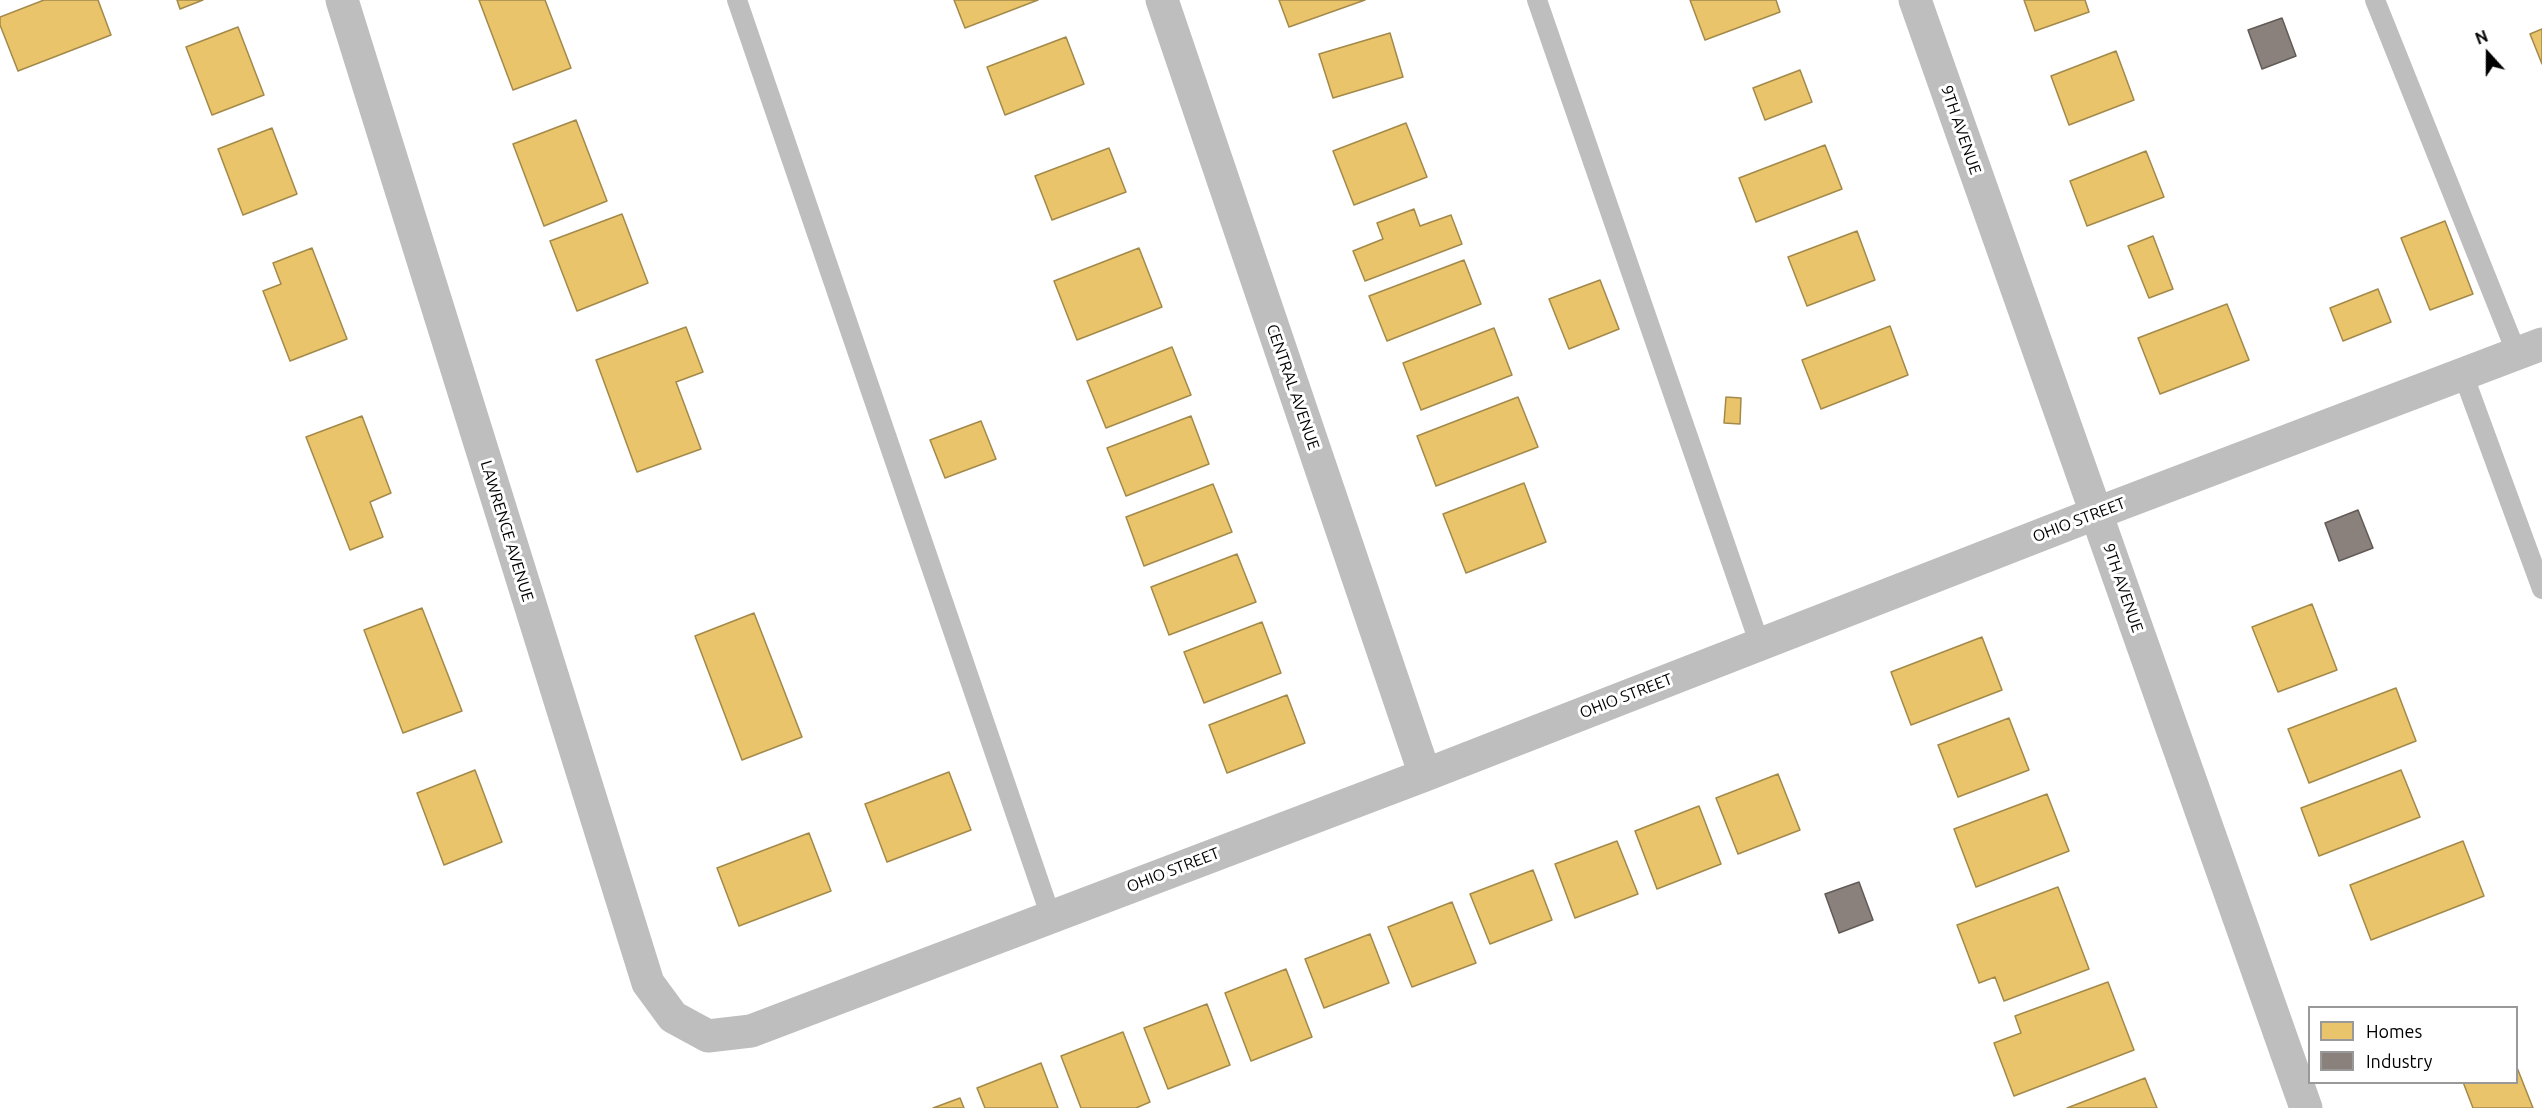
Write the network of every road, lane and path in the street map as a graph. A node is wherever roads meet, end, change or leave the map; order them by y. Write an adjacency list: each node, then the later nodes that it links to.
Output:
1 (342, 0): 14 (street, LAWRENCE AVENUE)
2 (737, 0): 13 (lane)
3 (1162, 0): 12 (street, CENTRAL AVENUE)
4 (1538, 0): 11 (lane)
5 (1915, 0): 9 (street, 9TH AVENUE)
6 (2375, 0): 7 (lane)
7 (2529, 349): 8 (street, OHIO STREET)
8 (2463, 374): 9 (street, OHIO STREET); 10 (lane)
9 (2097, 513): 11 (street, OHIO STREET); 15 (street, 9TH AVENUE)
10 (2542, 589)
11 (1760, 645): 12 (street, OHIO STREET)
12 (1425, 775): 13 (street, OHIO STREET)
13 (1051, 917): 14 (street, OHIO STREET)
14 (708, 1036)
15 (2306, 1108)

